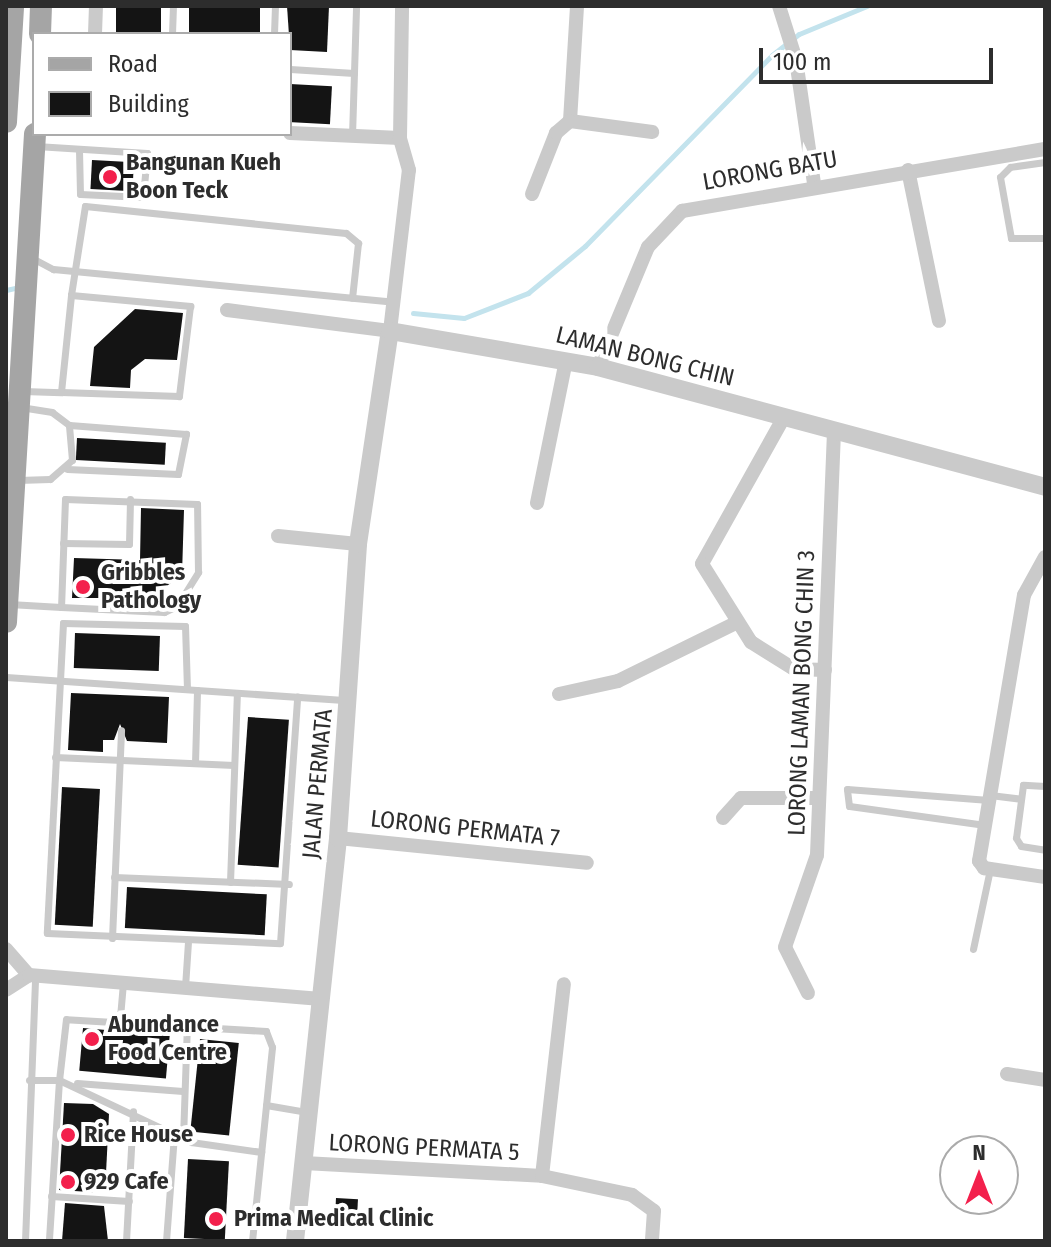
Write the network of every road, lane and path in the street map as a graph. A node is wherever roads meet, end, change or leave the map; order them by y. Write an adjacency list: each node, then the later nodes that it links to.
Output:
1 (13, 6): 17 (main road)
2 (27, 6): 17 (main road)
3 (41, 6): 11 (main road)
4 (96, 6): 12 (street)
5 (173, 6): 13 (lane)
6 (275, 6): 14 (lane)
7 (356, 6): 16 (lane)
8 (402, 6): 23 (street)
9 (577, 6): 18 (street)
10 (779, 6): 29 (street)
11 (40, 32)
12 (95, 32)
13 (172, 32)
14 (274, 32)
15 (292, 69): 16 (lane)
16 (354, 73): 22 (lane)
17 (7, 80): 19 (main road)
18 (570, 121): 20 (street); 30 (street)
19 (6, 122)
20 (652, 132)
21 (292, 133): 22 (street)
22 (352, 137): 23 (street)
23 (400, 138): 36 (street)
24 (34, 140): 26 (lane); 33 (main road)
25 (1045, 149): 28 (street, LORONG BATU)
26 (79, 150): 26 (lane)
27 (1045, 162): 31 (lane)
28 (908, 170): 29 (street, LORONG BATU); 38 (street)
29 (814, 184): 41 (street, LORONG BATU)
30 (532, 194)
31 (1045, 238)
32 (74, 271): 33 (lane); 34 (lane); 35 (lane); 35 (lane)
33 (26, 275): 43 (main road)
34 (71, 295): 42 (lane); 42 (lane)
35 (352, 298): 36 (lane)
36 (393, 302): 39 (street)
37 (227, 310): 39 (street, LAMAN BONG CHIN)
38 (939, 321)
39 (390, 331): 40 (street, LAMAN BONG CHIN); 54 (street, JALAN PERMATA)
40 (566, 360): 41 (street, LAMAN BONG CHIN); 51 (street)
41 (598, 367): 44 (street, LAMAN BONG CHIN)
42 (61, 392): 43 (lane)
43 (19, 399): 45 (lane); 48 (main road)
44 (784, 417): 46 (street, LAMAN BONG CHIN); 61 (street)
45 (69, 425): 47 (lane); 47 (lane)
46 (834, 430): 49 (street, LAMAN BONG CHIN); 63 (street, LORONG LAMAN BONG CHIN 3)
47 (67, 469): 48 (lane)
48 (14, 480): 57 (main road)
49 (1045, 487)
50 (130, 499): 53 (lane); 53 (lane); 58 (lane)
51 (537, 503)
52 (278, 536): 54 (street)
53 (63, 543): 59 (lane)
54 (358, 544): 71 (street, JALAN PERMATA)
55 (1045, 557): 56 (street)
56 (1042, 578): 78 (street)
57 (7, 604): 59 (lane); 60 (main road)
58 (177, 606): 59 (lane); 62 (lane)
59 (61, 607)
60 (6, 622)
61 (734, 624): 63 (street); 69 (street)
62 (182, 625): 65 (lane); 66 (lane)
63 (825, 670): 79 (street, LORONG LAMAN BONG CHIN 3)
64 (6, 677): 65 (lane)
65 (59, 681): 66 (lane); 73 (lane)
66 (187, 689): 67 (lane)
67 (197, 690): 68 (lane); 75 (lane)
68 (237, 693): 70 (lane); 76 (lane)
69 (559, 694)
70 (297, 697): 71 (lane); 90 (lane)
71 (349, 700): 83 (street, JALAN PERMATA)
72 (121, 730): 74 (lane)
73 (55, 757): 74 (lane); 91 (lane)
74 (120, 760): 75 (lane); 87 (lane)
75 (195, 763): 76 (lane)
76 (234, 765): 89 (lane)
77 (1045, 786): 80 (lane)
78 (990, 797): 80 (lane); 82 (street); 82 (lane)
79 (819, 798): 81 (street); 100 (street, LORONG LAMAN BONG CHIN 3)
80 (1021, 799): 84 (lane)
81 (723, 818)
82 (985, 825): 86 (street)
83 (338, 838): 85 (street, LORONG PERMATA 7); 101 (street, JALAN PERMATA)
84 (1045, 850)
85 (587, 863)
86 (984, 865): 88 (street); 94 (lane)
87 (114, 877): 89 (lane); 91 (lane)
88 (1045, 877)
89 (230, 882): 90 (lane)
90 (289, 884): 92 (lane)
91 (112, 938): 92 (lane)
92 (188, 942): 98 (lane)
93 (6, 949): 95 (street)
94 (973, 949)
95 (32, 976): 96 (street); 99 (street); 105 (lane)
96 (123, 983): 98 (street); 102 (lane)
97 (564, 984): 117 (street, LORONG PERMATA 5)
98 (185, 988): 101 (street)
99 (6, 990)
100 (808, 993)
101 (321, 999): 112 (street, JALAN PERMATA)
102 (120, 1017): 103 (lane); 106 (lane)
103 (187, 1022): 109 (lane); 110 (lane)
104 (1007, 1074): 107 (street)
105 (29, 1080): 106 (lane); 120 (lane)
106 (59, 1080): 108 (lane); 118 (lane)
107 (1045, 1080)
108 (71, 1082): 109 (lane); 111 (lane)
109 (183, 1091): 114 (lane)
110 (266, 1105): 112 (lane); 115 (lane)
111 (133, 1111): 113 (lane); 119 (lane)
112 (310, 1112): 116 (street, JALAN PERMATA)
113 (174, 1134): 114 (lane); 123 (lane)
114 (183, 1138): 115 (lane)
115 (261, 1152): 124 (lane)
116 (304, 1163): 117 (street, LORONG PERMATA 5); 125 (street, JALAN PERMATA)
117 (542, 1176): 126 (street, LORONG PERMATA 5)
118 (51, 1196): 119 (lane); 121 (lane)
119 (129, 1201): 122 (lane)
120 (25, 1241)
121 (49, 1241)
122 (126, 1241)
123 (166, 1241)
124 (252, 1241)
125 (295, 1241)
126 (652, 1241)

